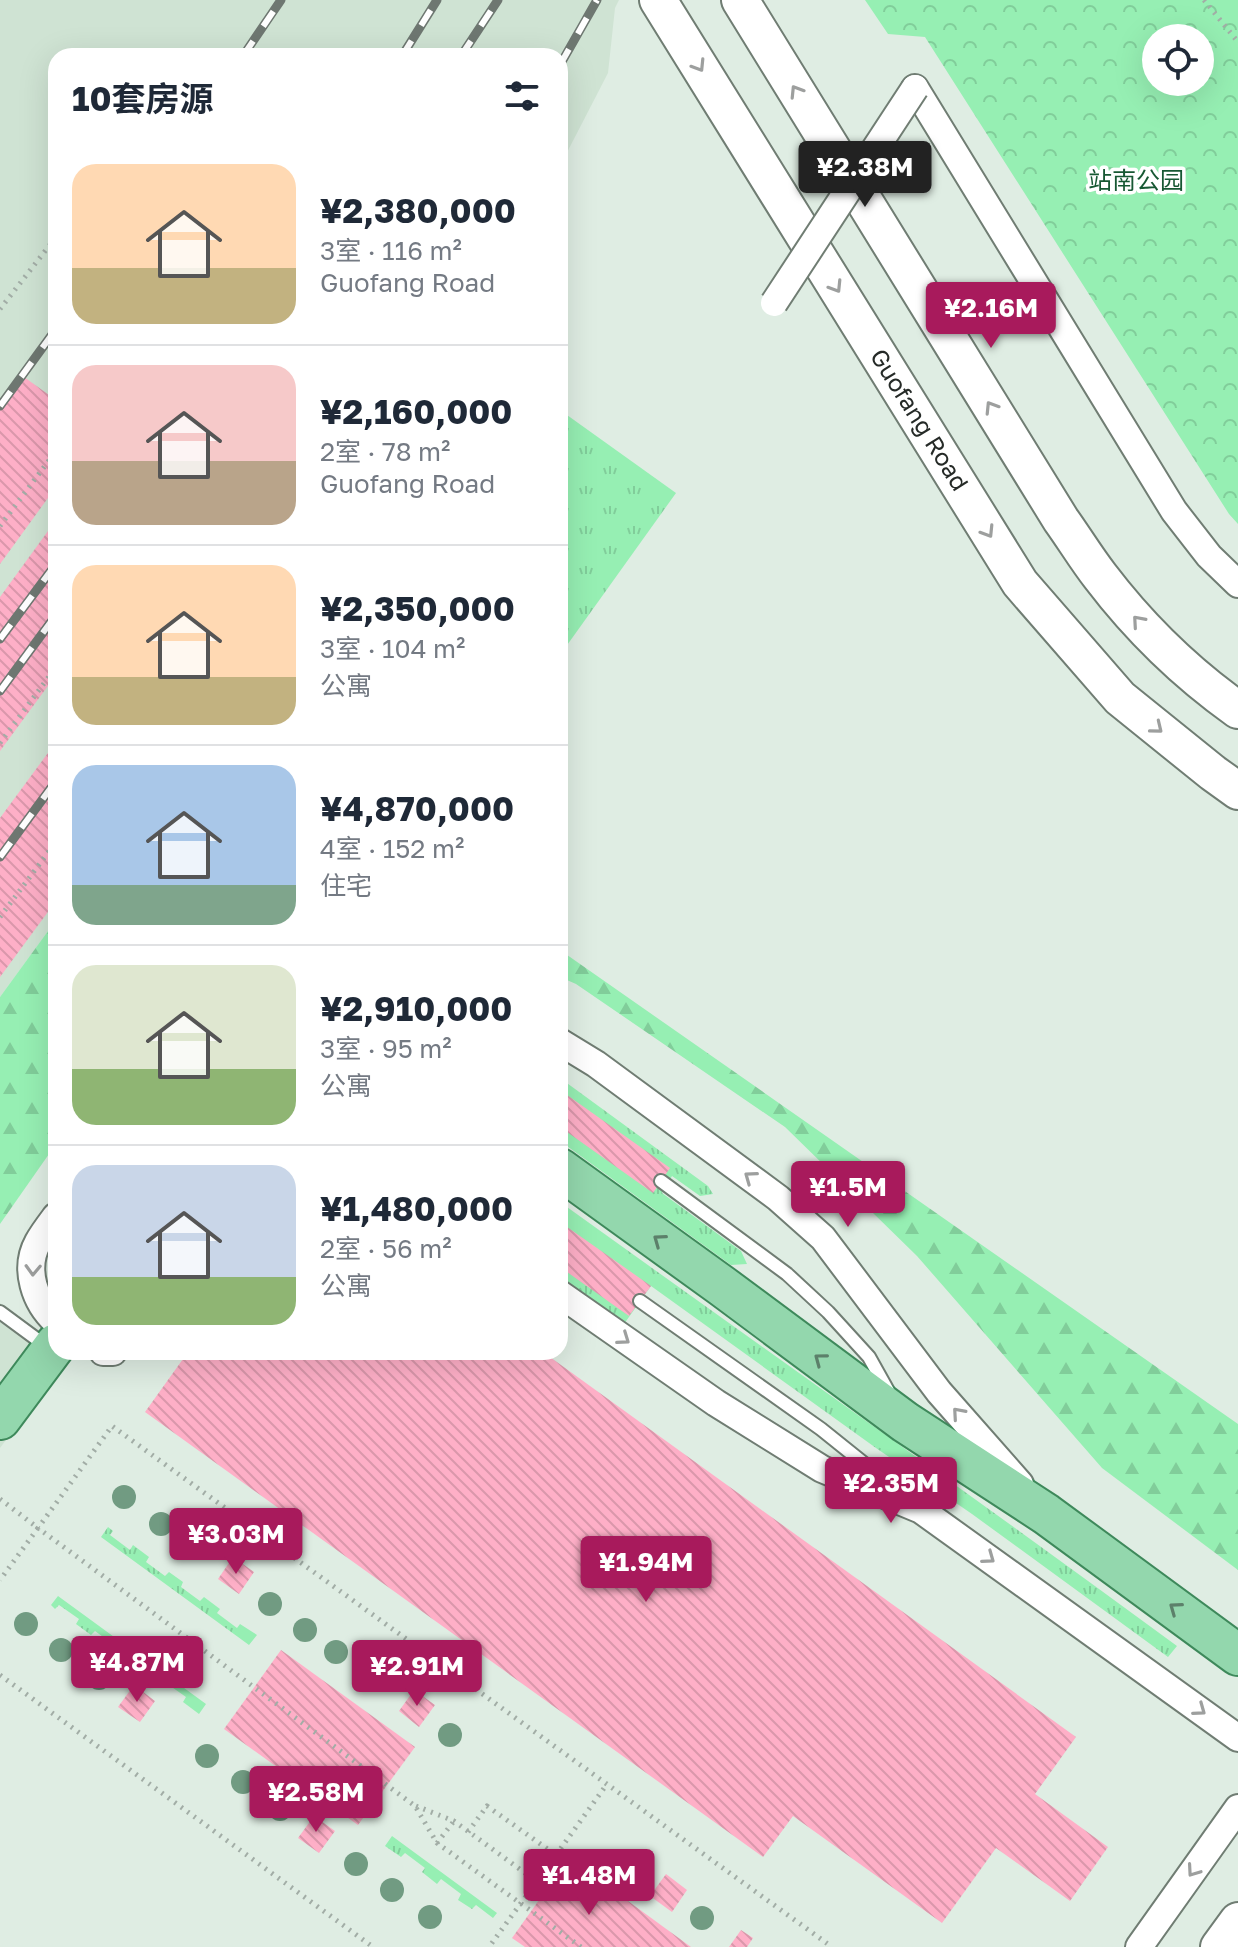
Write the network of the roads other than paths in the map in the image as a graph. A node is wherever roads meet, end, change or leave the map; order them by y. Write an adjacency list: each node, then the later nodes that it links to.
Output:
1 (658, 0): 6 (main road, Guofang Road, one-way to 6)
2 (740, 0): 5 (main road, one-way to 2)
3 (774, 303): 4 (street, bridge)
4 (1238, 584)
5 (1238, 710)
6 (1238, 791)
7 (568, 1047): 20 (street, one-way to 7)
8 (568, 1175): 18 (main road, one-way to 8)
9 (661, 1181): 18 (lane)
10 (48, 1227): 14 (street, one-way to 14)
11 (568, 1300): 19 (street, one-way to 19)
12 (640, 1301): 19 (lane)
13 (0, 1312): 15 (lane)
14 (48, 1321)
15 (48, 1336)
16 (48, 1349): 17 (main road)
17 (0, 1419)
18 (905, 1422): 20 (main road)
19 (921, 1510): 22 (street, one-way to 22)
20 (1046, 1514): 21 (main road, one-way to 20)
21 (1238, 1655)
22 (1238, 1738)
23 (1238, 1808): 25 (street, one-way to 25)
24 (1238, 1921): 26 (main road)
25 (1139, 1947)
26 (1219, 1947)

